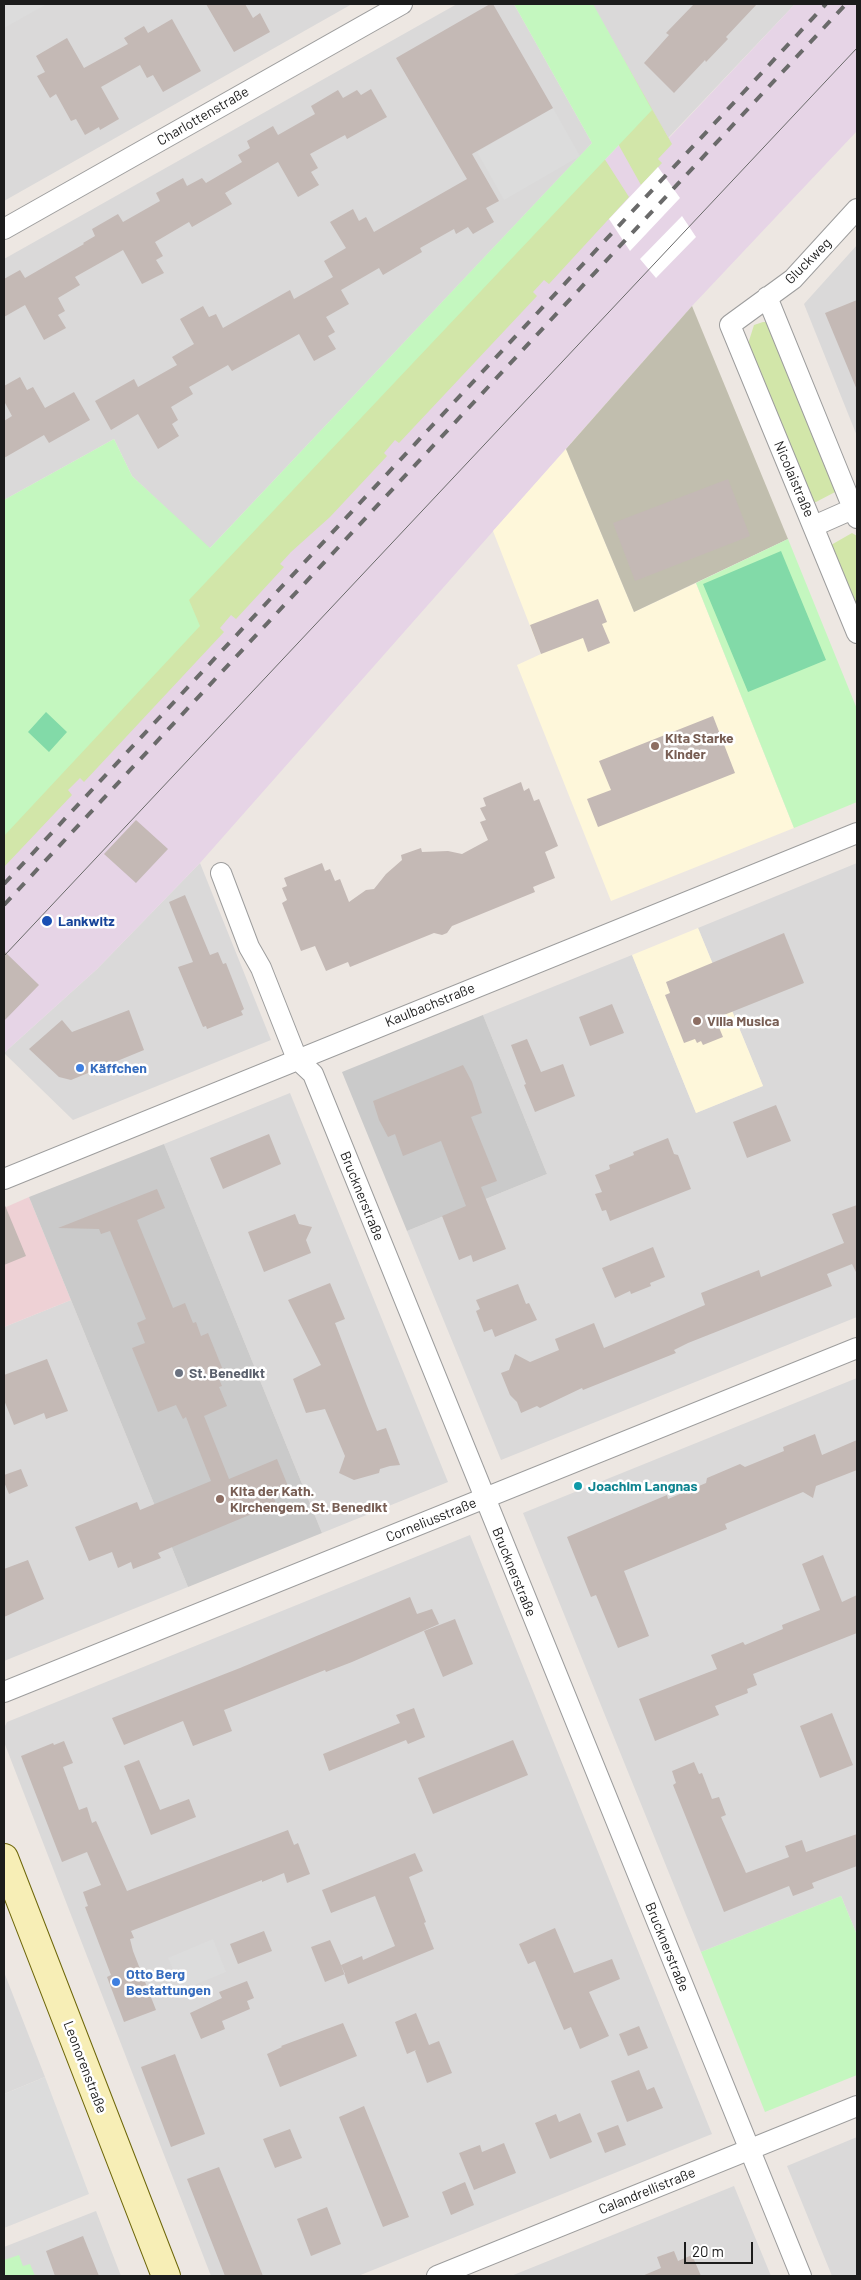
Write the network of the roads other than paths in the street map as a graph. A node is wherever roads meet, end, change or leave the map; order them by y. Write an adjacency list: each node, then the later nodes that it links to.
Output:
1 (402, 4): 3 (street, Charlottenstraße)
2 (857, 209): 4 (street, Gluckweg)
3 (4, 229)
4 (767, 297): 5 (street, Gluckweg); 6 (street)
5 (730, 325): 7 (street, Nicolaistraße)
6 (856, 511): 7 (street)
7 (814, 526): 8 (street, Nicolaistraße)
8 (857, 633)
9 (857, 832): 11 (street, Kaulbachstraße)
10 (221, 872): 11 (street, Brucknerstraße)
11 (297, 1059): 12 (street, Kaulbachstraße); 14 (street, Brucknerstraße)
12 (4, 1179)
13 (857, 1348): 14 (street, Corneliusstraße)
14 (485, 1498): 15 (street, Corneliusstraße); 18 (street, Brucknerstraße)
15 (4, 1692)
16 (4, 1858): 19 (main road, Leonorenstraße)
17 (857, 2106): 18 (street, Calandrellistraße)
18 (750, 2150): 20 (street, Calandrellistraße); 21 (street, Brucknerstraße)
19 (166, 2276)
20 (437, 2276)
21 (801, 2276)

